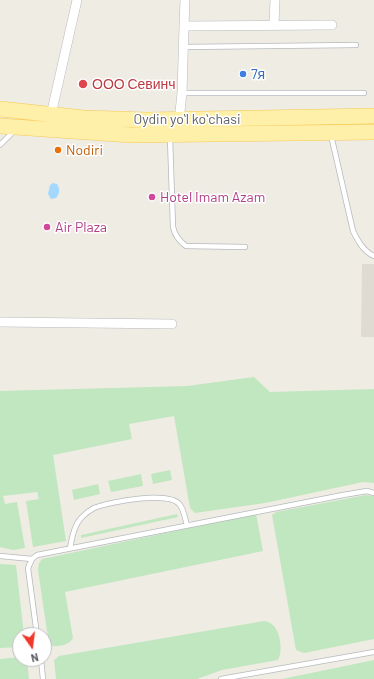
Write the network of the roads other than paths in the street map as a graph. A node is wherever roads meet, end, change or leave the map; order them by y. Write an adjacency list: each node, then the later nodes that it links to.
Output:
1 (77, 0): 12 (street)
2 (185, 0): 6 (street)
3 (275, 0): 4 (street)
4 (274, 24): 5 (street); 6 (street)
5 (332, 25)
6 (184, 26): 8 (street)
7 (356, 45): 8 (lane)
8 (183, 46): 9 (street)
9 (182, 92): 10 (lane); 14 (street)
10 (364, 93)
11 (0, 109): 12 (main road, Oydin yoʻl koʻchasi)
12 (51, 115): 14 (main road, Oydin yoʻl koʻchasi)
13 (374, 116): 14 (main road, Oydin yoʻl koʻchasi)
14 (179, 121)
15 (0, 126): 16 (main road, Oydin yoʻl koʻchasi)
16 (17, 128): 19 (main road, Oydin yoʻl koʻchasi); 20 (lane)
17 (374, 132): 18 (main road, Oydin yoʻl koʻchasi)
18 (330, 133): 19 (main road, Oydin yoʻl koʻchasi); 22 (lane)
19 (170, 136): 21 (lane)
20 (0, 145)
21 (245, 247)
22 (374, 256)
23 (0, 322): 24 (street)
24 (172, 324)
25 (374, 493): 26 (lane)
26 (187, 525): 27 (lane); 27 (lane)
27 (70, 548): 29 (lane)
28 (0, 556): 29 (lane)
29 (32, 559): 30 (lane)
30 (36, 627)
31 (374, 652): 34 (lane)
32 (42, 667): 33 (lane)
33 (44, 679)
34 (221, 679)

